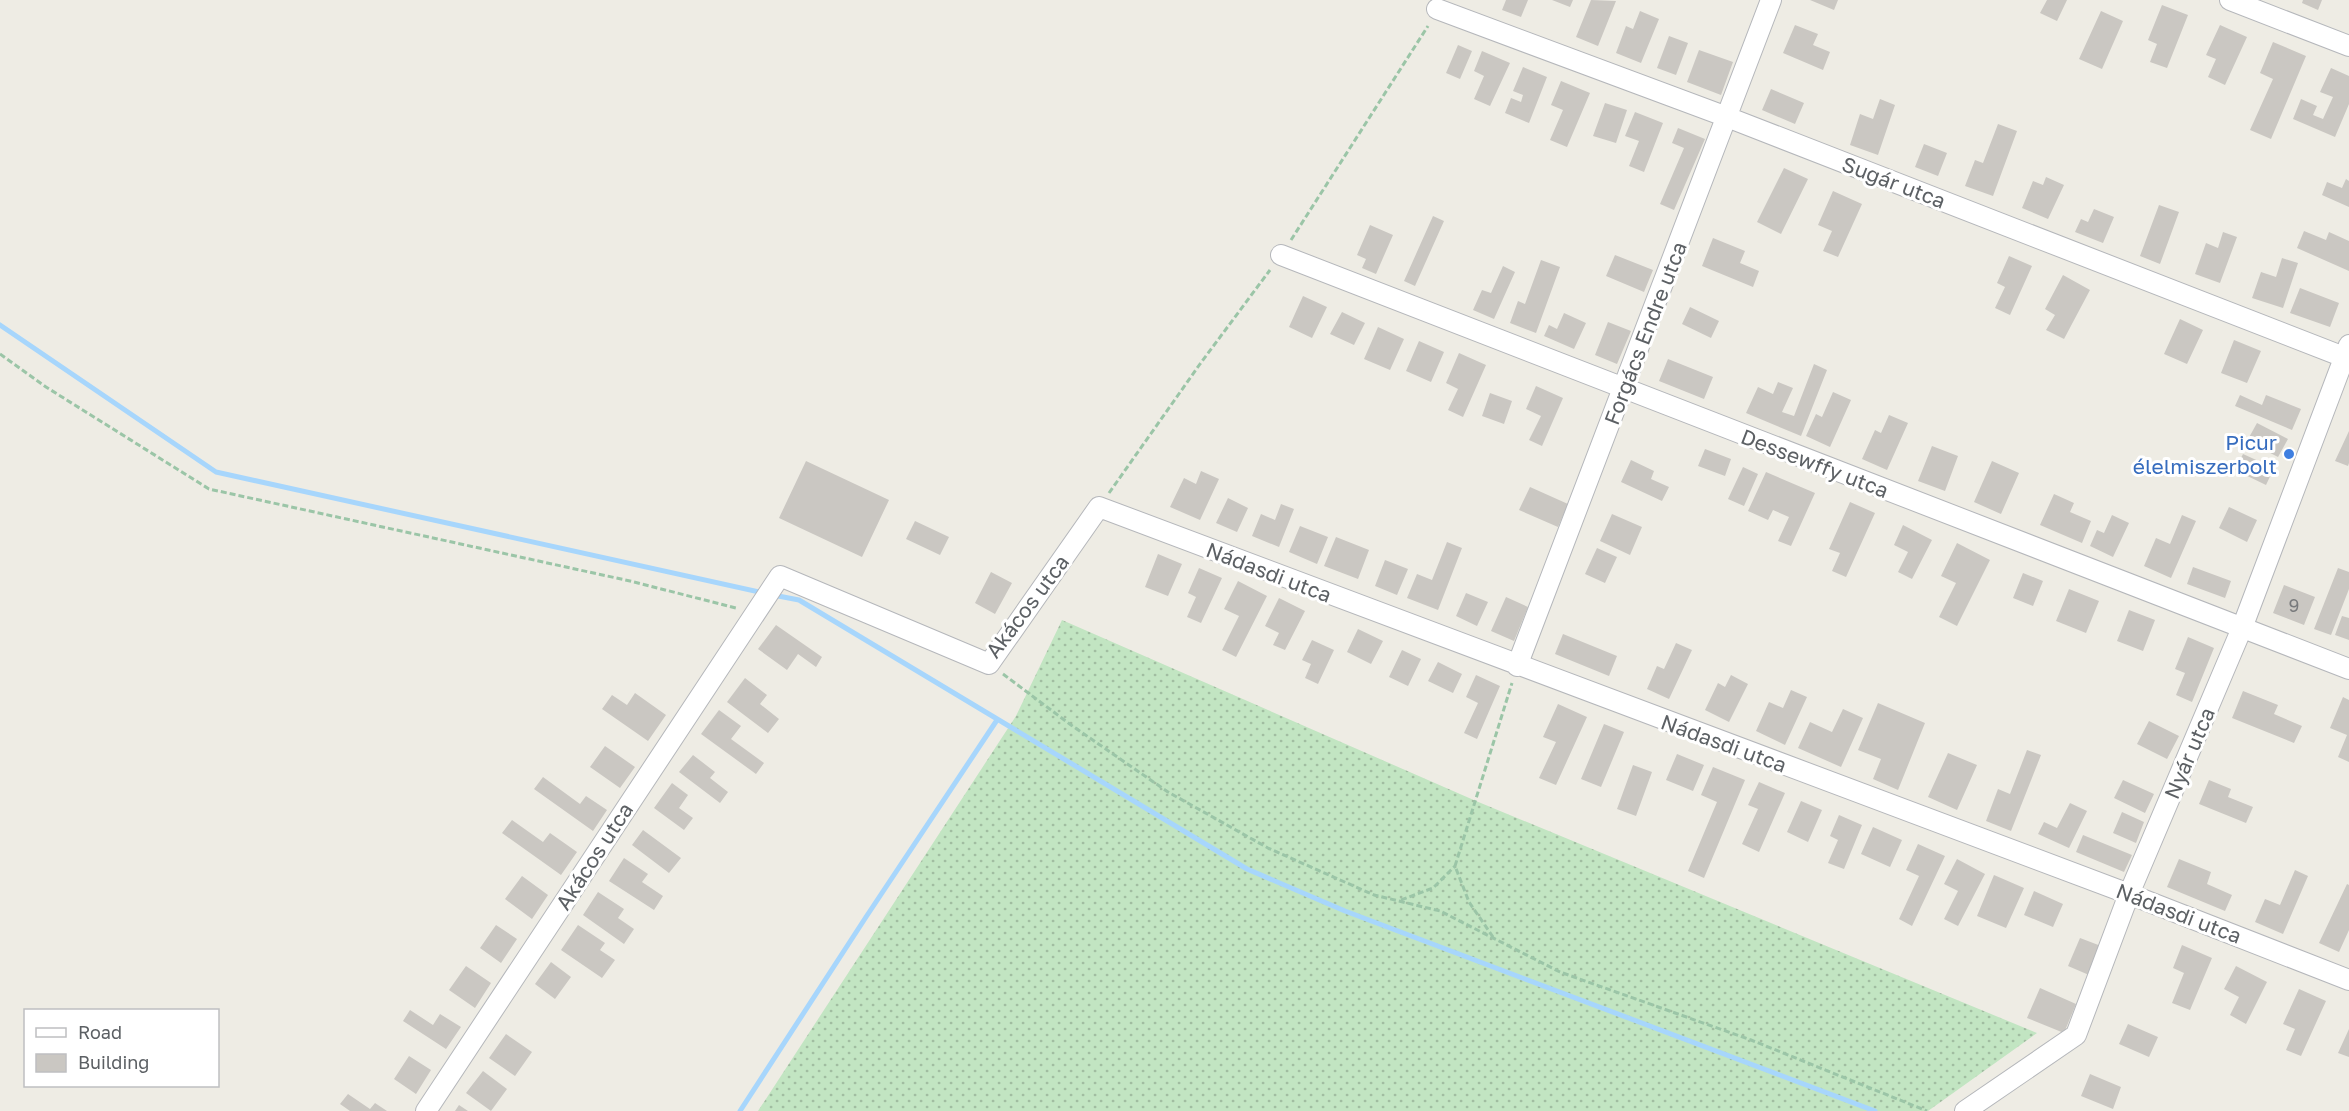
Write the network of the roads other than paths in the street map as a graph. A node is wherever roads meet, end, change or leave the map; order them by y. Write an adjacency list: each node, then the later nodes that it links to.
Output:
1 (1771, 0): 5 (street, Forgács Endre utca)
2 (2230, 0): 4 (street)
3 (1437, 9): 5 (street, Sugár utca)
4 (2349, 46)
5 (1727, 117): 7 (street, Sugár utca); 8 (street, Forgács Endre utca)
6 (1281, 255): 8 (street, Dessewffy utca)
7 (2347, 353): 10 (street, Nyár utca)
8 (1623, 389): 10 (street, Dessewffy utca); 11 (street, Forgács Endre utca)
9 (1099, 507): 11 (street, Nádasdi utca); 15 (street, Akácos utca)
10 (2242, 628): 12 (street, Dessewffy utca); 13 (street, Nyár utca)
11 (1518, 666): 13 (street, Nádasdi utca)
12 (2349, 669)
13 (2129, 894): 14 (street, Nádasdi utca); 16 (street, Nyár utca)
14 (2349, 980)
15 (426, 1111)
16 (1965, 1111)

